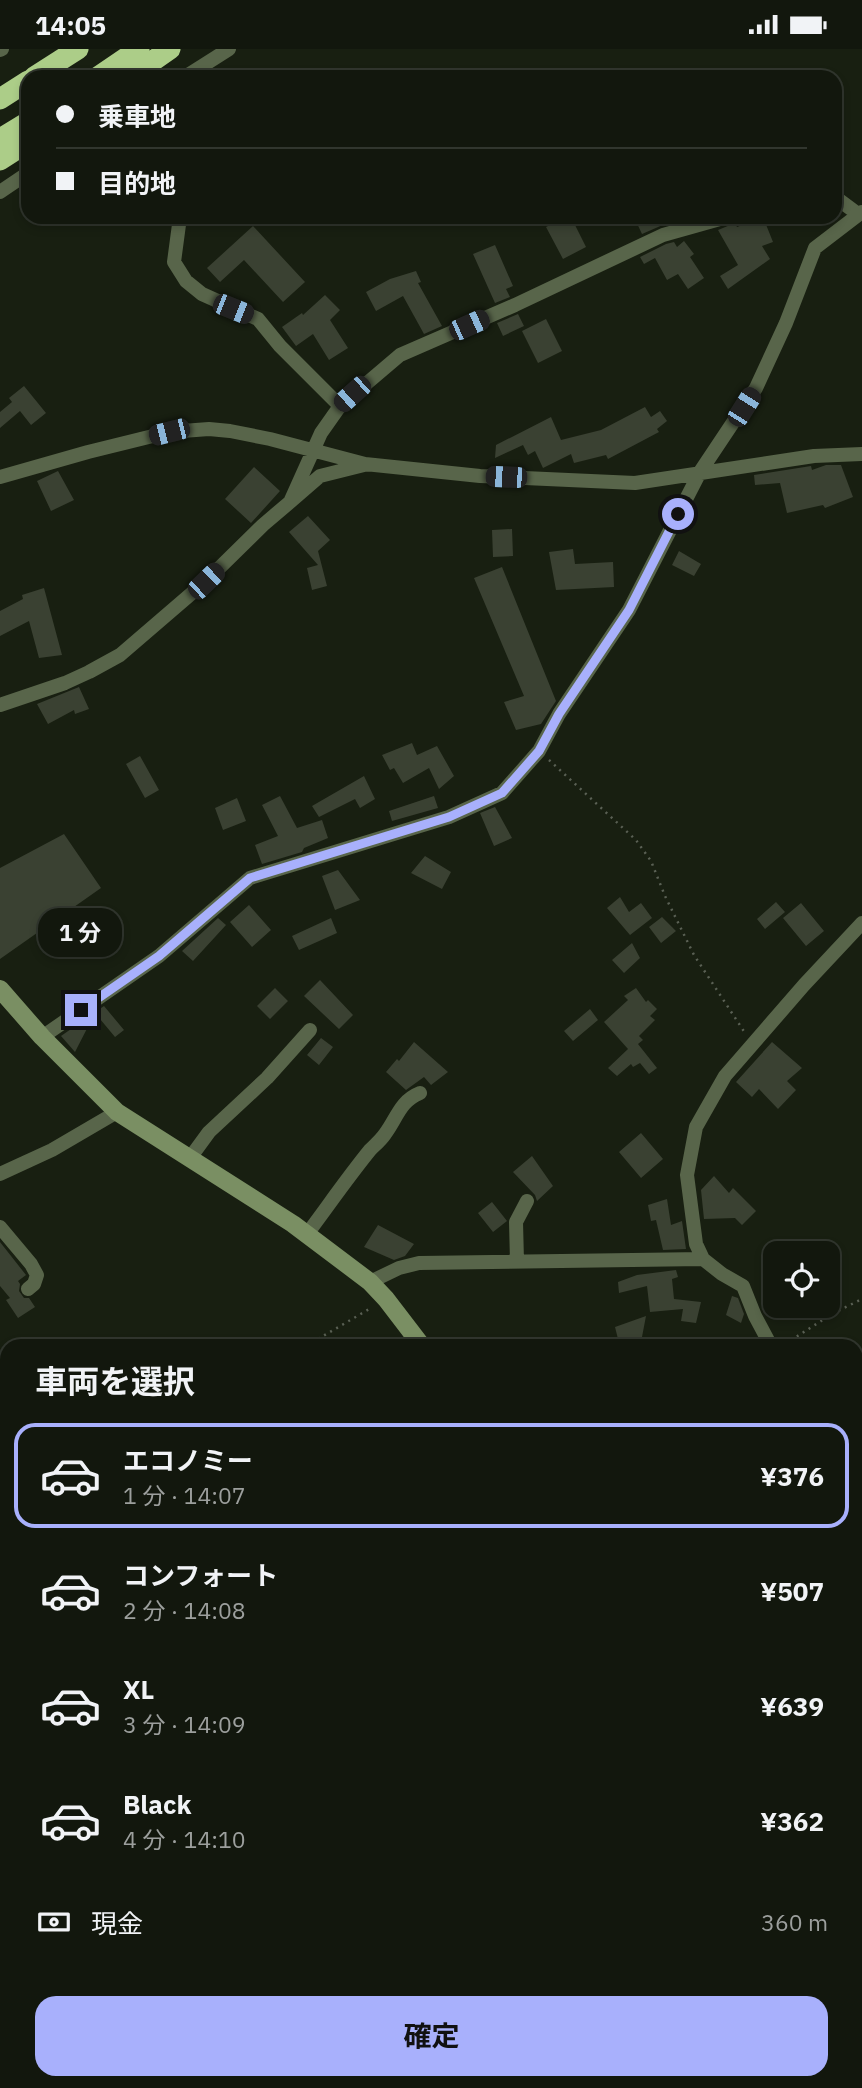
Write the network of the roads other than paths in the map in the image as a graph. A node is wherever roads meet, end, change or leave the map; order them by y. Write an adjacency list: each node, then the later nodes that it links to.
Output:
1 (78, 49): 6 (highway)
2 (139, 49): 7 (highway)
3 (170, 49): 8 (highway)
4 (229, 49): 5 (street)
5 (211, 60): 9 (street); 10 (street)
6 (45, 70)
7 (108, 70)
8 (140, 70)
9 (196, 70)
10 (210, 70)
11 (21, 86): 12 (highway)
12 (0, 99)
13 (21, 126): 14 (highway)
14 (0, 139)
15 (21, 146): 16 (highway)
16 (0, 160)
17 (21, 178): 18 (street)
18 (0, 193)
19 (842, 201): 20 (street)
20 (860, 213): 27 (street)
21 (179, 224): 23 (street)
22 (702, 224): 23 (street)
23 (340, 406): 24 (street)
24 (312, 451): 26 (street); 28 (street); 29 (street)
25 (862, 454): 27 (street)
26 (365, 464): 27 (street); 29 (street)
27 (700, 472): 34 (street)
28 (0, 477)
29 (290, 502): 30 (street)
30 (0, 705)
31 (862, 923): 42 (street)
32 (0, 989): 34 (street)
33 (310, 1030): 37 (street)
34 (42, 1037): 36 (street)
35 (420, 1093): 41 (street)
36 (117, 1112): 37 (street); 38 (street)
37 (190, 1158): 41 (street)
38 (0, 1174)
39 (527, 1201): 43 (street)
40 (0, 1227): 45 (street)
41 (307, 1234): 44 (street)
42 (704, 1259): 43 (street); 47 (street)
43 (517, 1261): 44 (street)
44 (370, 1282): 46 (street)
45 (28, 1289)
46 (417, 1339)
47 (767, 1339)

